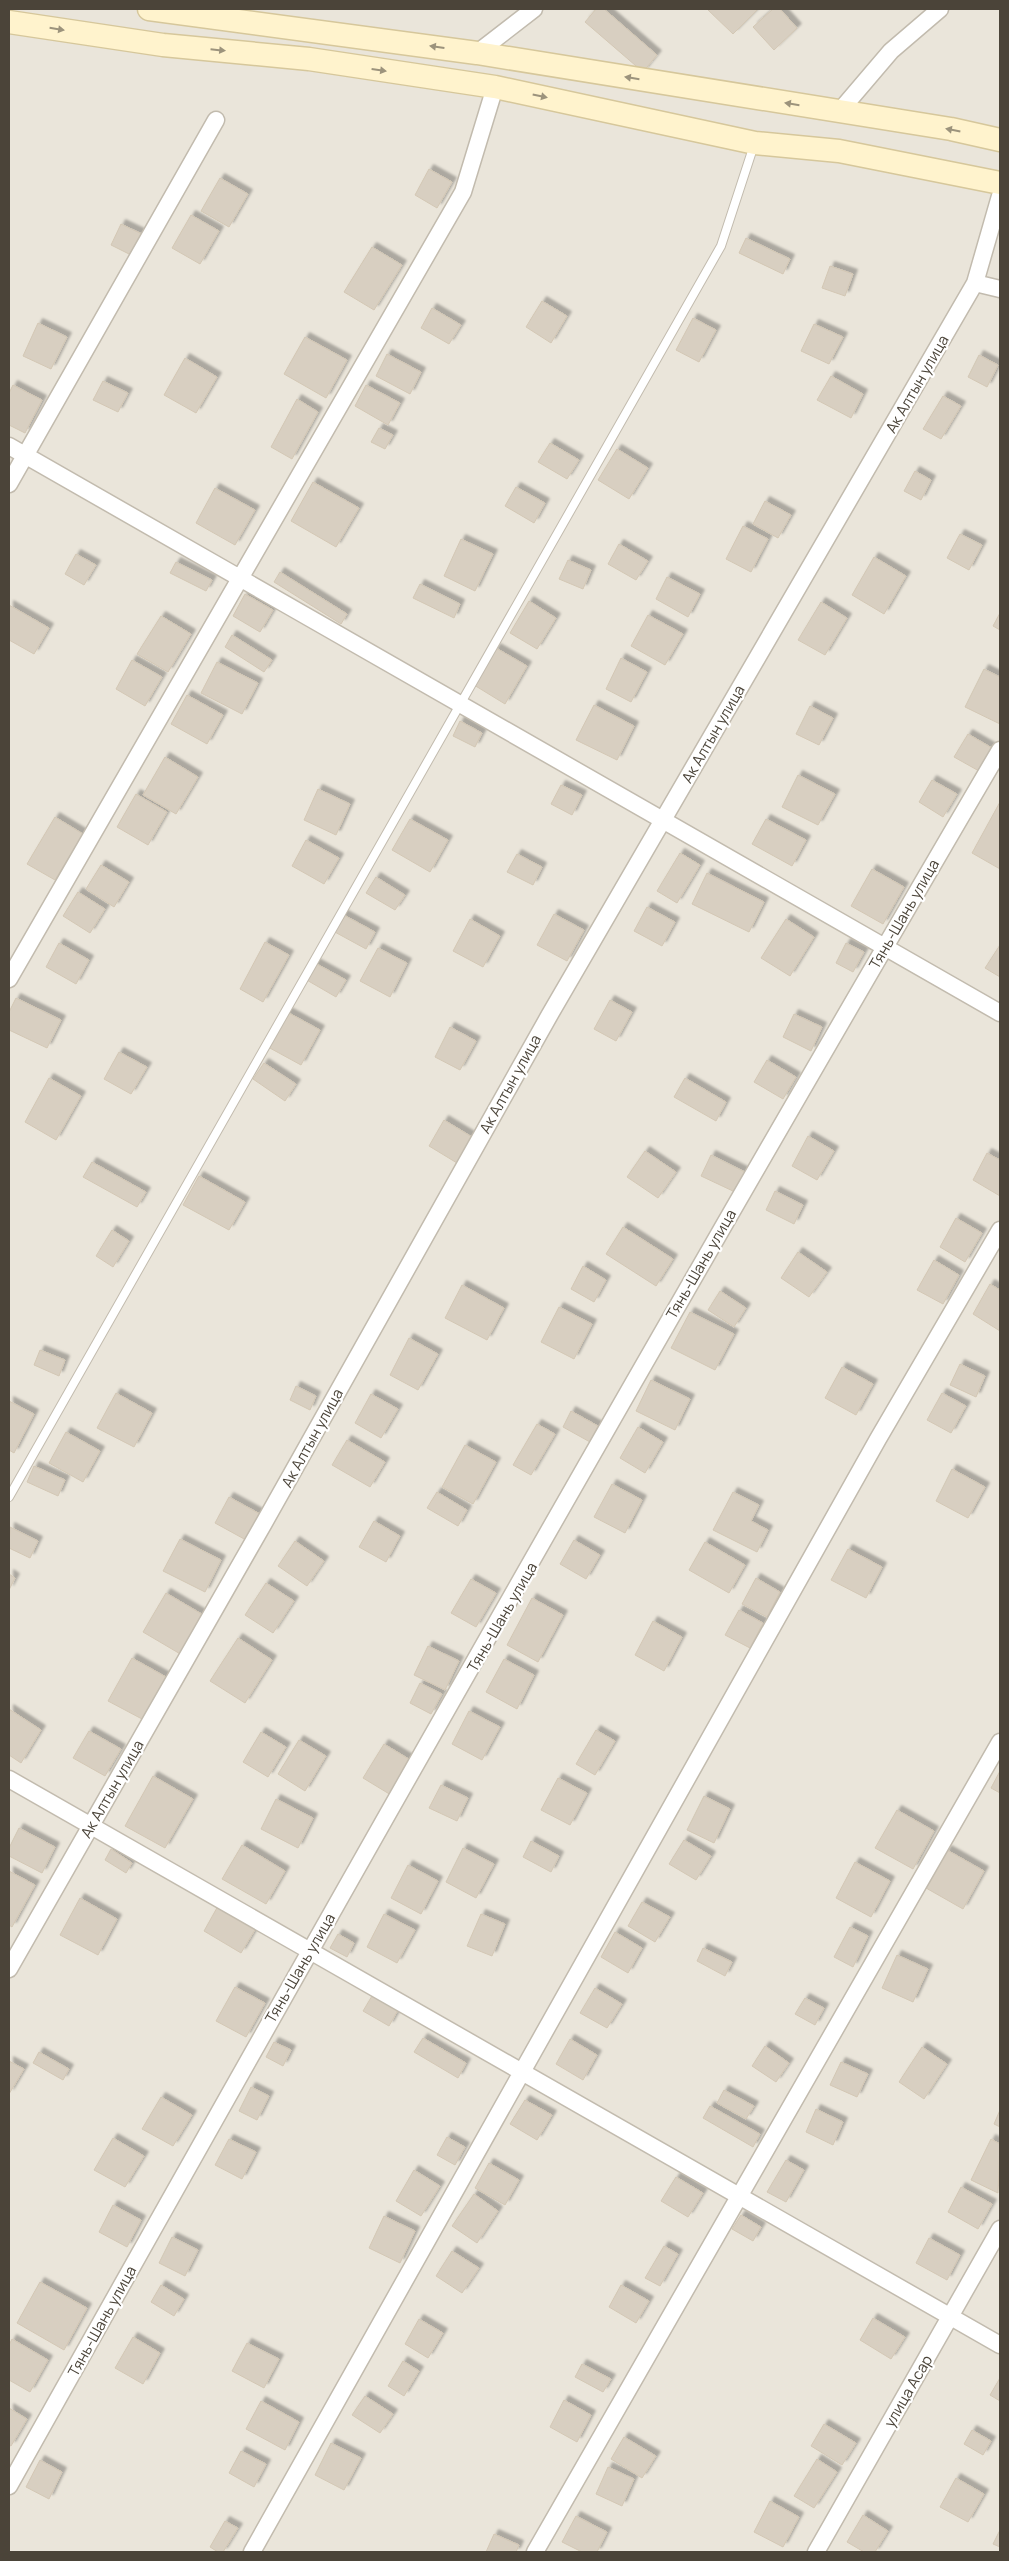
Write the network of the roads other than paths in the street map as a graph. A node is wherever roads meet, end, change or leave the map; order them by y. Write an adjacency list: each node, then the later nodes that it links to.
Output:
1 (534, 9): 5 (street)
2 (940, 9): 7 (street)
3 (160, 10): 5 (main road, one-way to 3)
4 (9, 22): 6 (main road, one-way to 6)
5 (477, 52): 7 (main road, one-way to 5)
6 (496, 87): 10 (main road, one-way to 10); 18 (street)
7 (839, 112): 9 (main road, one-way to 7)
8 (216, 120): 16 (street)
9 (1000, 140)
10 (755, 143): 11 (main road); 19 (lane)
11 (1000, 184)
12 (1000, 196): 13 (street, Ак Алтын улица)
13 (975, 283): 14 (street); 21 (street, Ак Алтын улица)
14 (1000, 289)
15 (9, 446): 16 (street)
16 (25, 455): 17 (street); 18 (street)
17 (9, 484)
18 (240, 578): 19 (street); 23 (street)
19 (459, 704): 21 (street); 26 (lane)
20 (1000, 750): 22 (street, Тянь-Шань улица)
21 (664, 819): 22 (street); 29 (street, Ак Алтын улица)
22 (884, 948): 24 (street); 30 (street, Тянь-Шань улица)
23 (9, 980)
24 (1000, 1013)
25 (1000, 1230): 32 (street)
26 (9, 1497)
27 (1000, 1742): 33 (street)
28 (9, 1779): 29 (street)
29 (91, 1825): 30 (street); 31 (street, Ак Алтын улица)
30 (310, 1950): 32 (street); 37 (street, Тянь-Шань улица)
31 (9, 1969)
32 (524, 2072): 33 (street); 38 (street)
33 (739, 2196): 35 (street); 39 (street)
34 (1000, 2229): 35 (street, улица Асар)
35 (951, 2317): 36 (street); 40 (street, улица Асар)
36 (1000, 2345)
37 (9, 2486)
38 (252, 2552)
39 (535, 2552)
40 (816, 2552)

